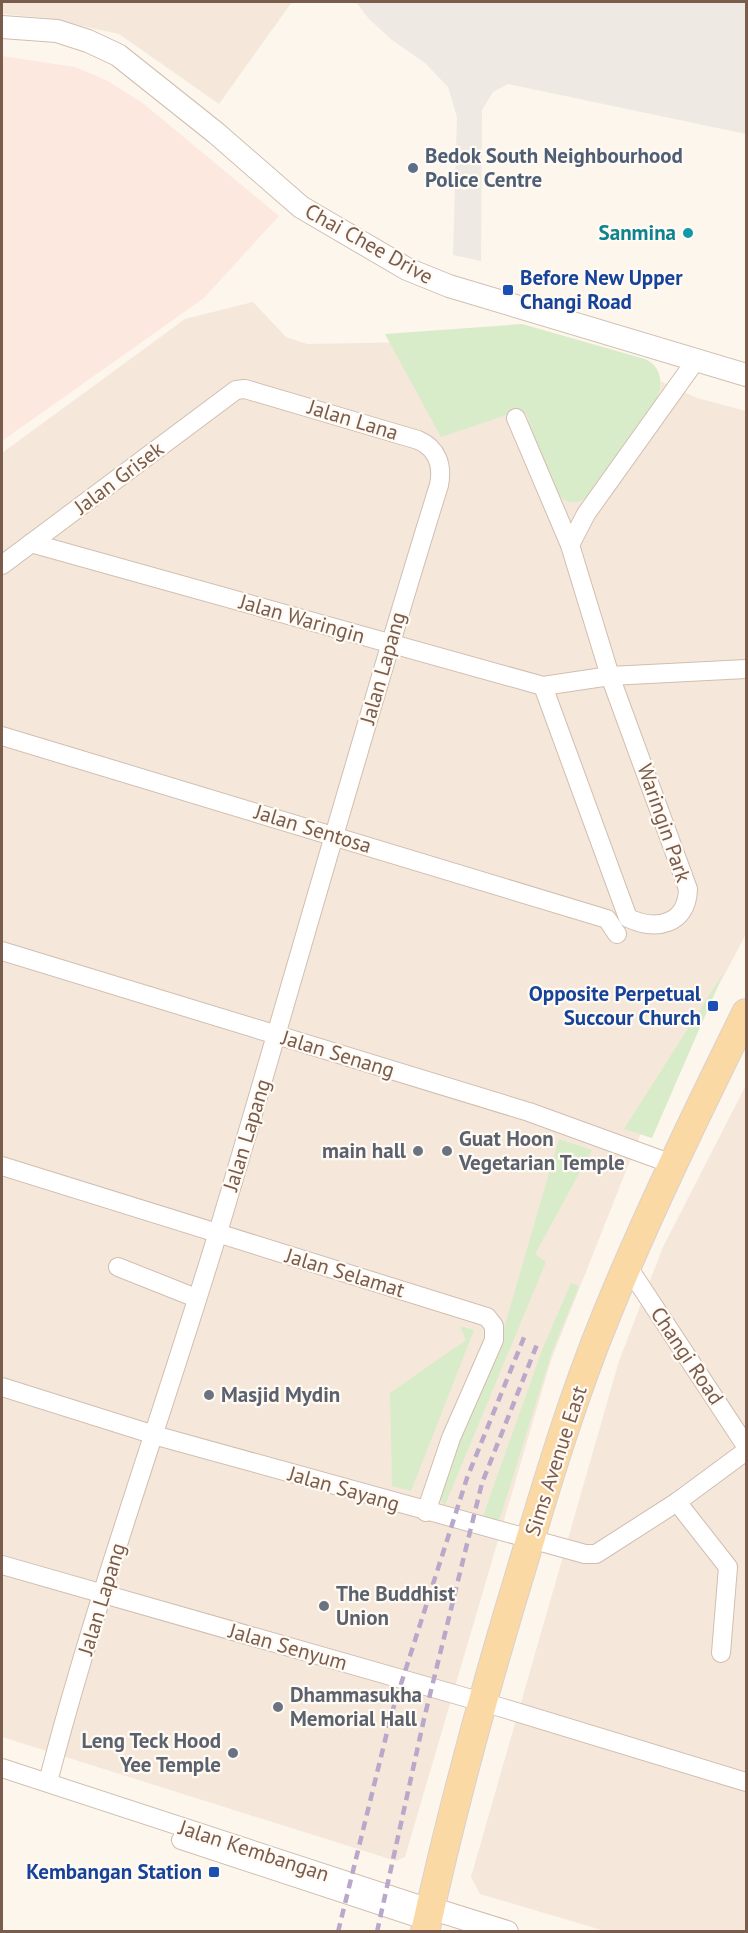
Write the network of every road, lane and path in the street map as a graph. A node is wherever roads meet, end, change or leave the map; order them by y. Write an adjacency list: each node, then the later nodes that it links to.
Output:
1 (2, 27): 2 (street, Chai Chee Drive)
2 (696, 360): 3 (street, Chai Chee Drive); 8 (street)
3 (747, 375)
4 (236, 390): 6 (street, Jalan Lana); 7 (street, Jalan Grisek)
5 (516, 418): 8 (street, Waringin Park)
6 (439, 485): 10 (street, Jalan Lapang)
7 (31, 543): 9 (street, Jalan Grisek); 10 (street, Jalan Waringin)
8 (570, 546): 12 (street, Waringin Park)
9 (2, 565)
10 (389, 644): 13 (street, Jalan Waringin); 15 (street, Jalan Lapang)
11 (747, 669): 12 (street, Jalan Waringin)
12 (610, 676): 13 (street, Jalan Waringin); 13 (street, Waringin Park)
13 (543, 686)
14 (2, 736): 15 (street, Jalan Sentosa)
15 (334, 835): 16 (street, Jalan Sentosa); 19 (street, Jalan Lapang)
16 (616, 934)
17 (2, 951): 19 (street, Jalan Senang)
18 (747, 1013): 20 (main road, Sims Avenue East)
19 (276, 1035): 20 (street, Jalan Senang); 22 (street, Jalan Lapang)
20 (672, 1164): 24 (main road, Sims Avenue East)
21 (2, 1166): 22 (street, Jalan Selamat)
22 (217, 1234): 25 (street, Jalan Lapang); 31 (street, Jalan Selamat)
23 (118, 1267): 25 (street)
24 (628, 1267): 28 (street, Changi Road); 32 (main road, Sims Avenue East)
25 (196, 1298): 27 (street, Jalan Lapang)
26 (2, 1387): 27 (street, Jalan Sayang)
27 (153, 1435): 31 (street, Jalan Sayang); 34 (street, Jalan Lapang)
28 (747, 1446)
29 (747, 1451): 30 (street, Jalan Sayang)
30 (677, 1502): 32 (street, Jalan Sayang); 35 (street)
31 (426, 1512): 32 (street, Jalan Sayang)
32 (530, 1538): 36 (main road, Sims Avenue East)
33 (2, 1565): 34 (street, Jalan Senyum)
34 (103, 1594): 36 (street, Jalan Senyum); 39 (street, Jalan Lapang)
35 (721, 1653)
36 (480, 1702): 40 (street, Jalan Senyum); 41 (main road, Sims Avenue East)
37 (2, 1768): 39 (street, Jalan Kembangan)
38 (2, 1780): 41 (street, Jalan Kembangan)
39 (48, 1782): 41 (street, Jalan Kembangan)
40 (747, 1782)
41 (427, 1920): 42 (street, Jalan Kembangan); 43 (street, Jalan Kembangan)
42 (456, 1932)
43 (507, 1932)

